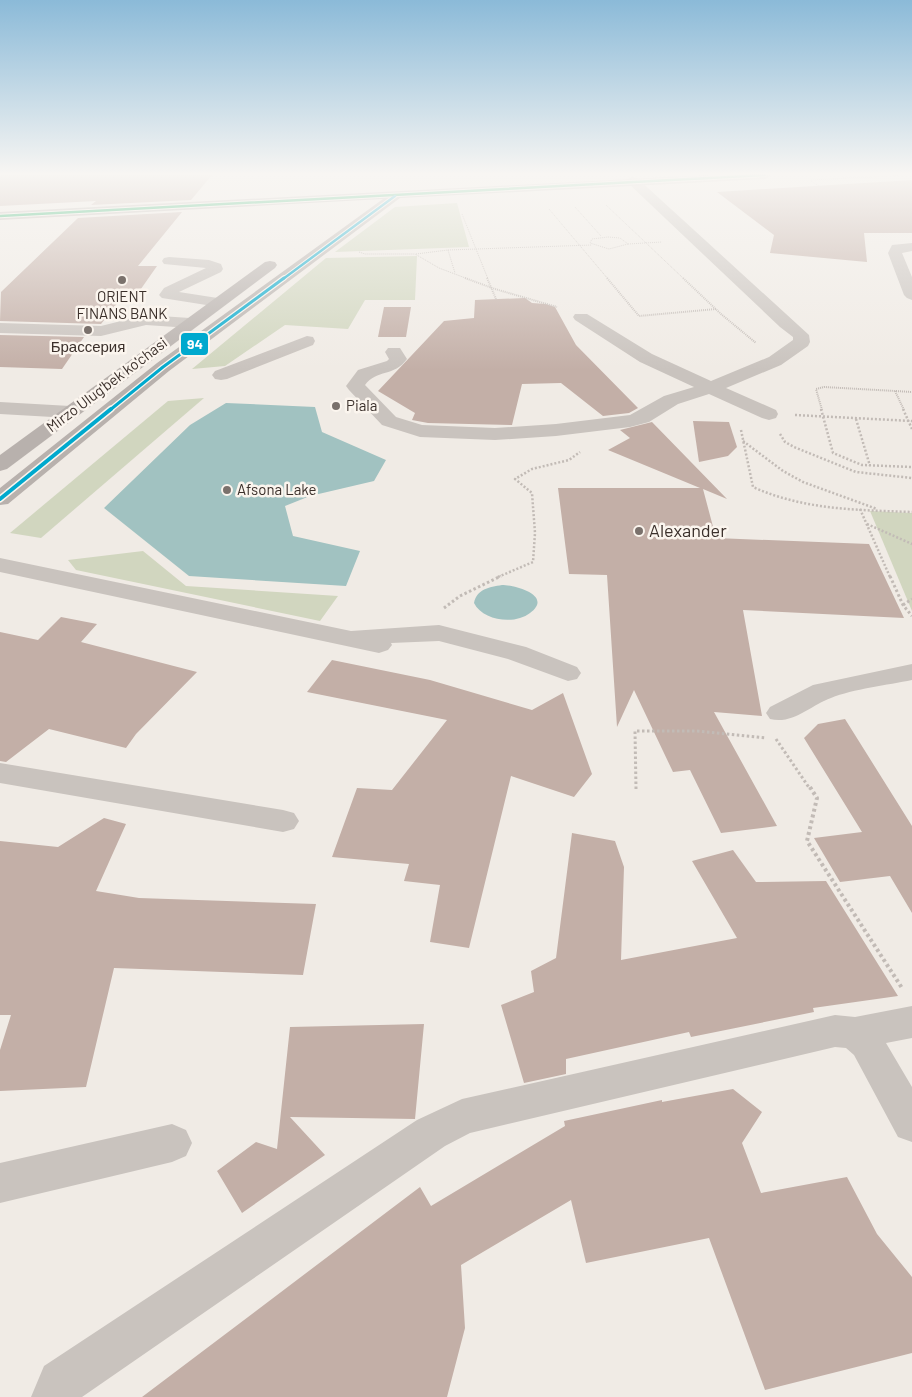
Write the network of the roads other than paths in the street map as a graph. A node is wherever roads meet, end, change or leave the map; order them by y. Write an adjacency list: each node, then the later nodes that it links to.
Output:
1 (326, 240): 19 (main road, Mirzo Ulug'bek ko'chasi)
2 (696, 240): 14 (street)
3 (912, 247): 6 (street)
4 (282, 257): 7 (main road, Mirzo Ulug'bek ko'chasi)
5 (169, 261): 7 (street)
6 (912, 295)
7 (219, 302): 9 (main road, Mirzo Ulug'bek ko'chasi)
8 (581, 317): 14 (street)
9 (190, 323): 10 (street); 16 (main road, Mirzo Ulug'bek ko'chasi)
10 (0, 328)
11 (307, 341): 13 (street)
12 (394, 352): 14 (street)
13 (221, 375)
14 (712, 387): 17 (street)
15 (0, 408): 16 (street)
16 (70, 412): 18 (main road, Mirzo Ulug'bek ko'chasi)
17 (769, 414)
18 (0, 465)
19 (0, 499)
20 (0, 565): 21 (street)
21 (347, 638): 22 (street); 24 (street)
22 (379, 645)
23 (912, 672): 25 (street)
24 (568, 673)
25 (780, 713)
26 (0, 773): 27 (street)
27 (283, 821)
28 (909, 1009): 29 (street)
29 (855, 1033): 30 (street); 33 (street)
30 (912, 1124)
31 (172, 1143): 32 (street)
32 (0, 1183)
33 (55, 1397)

